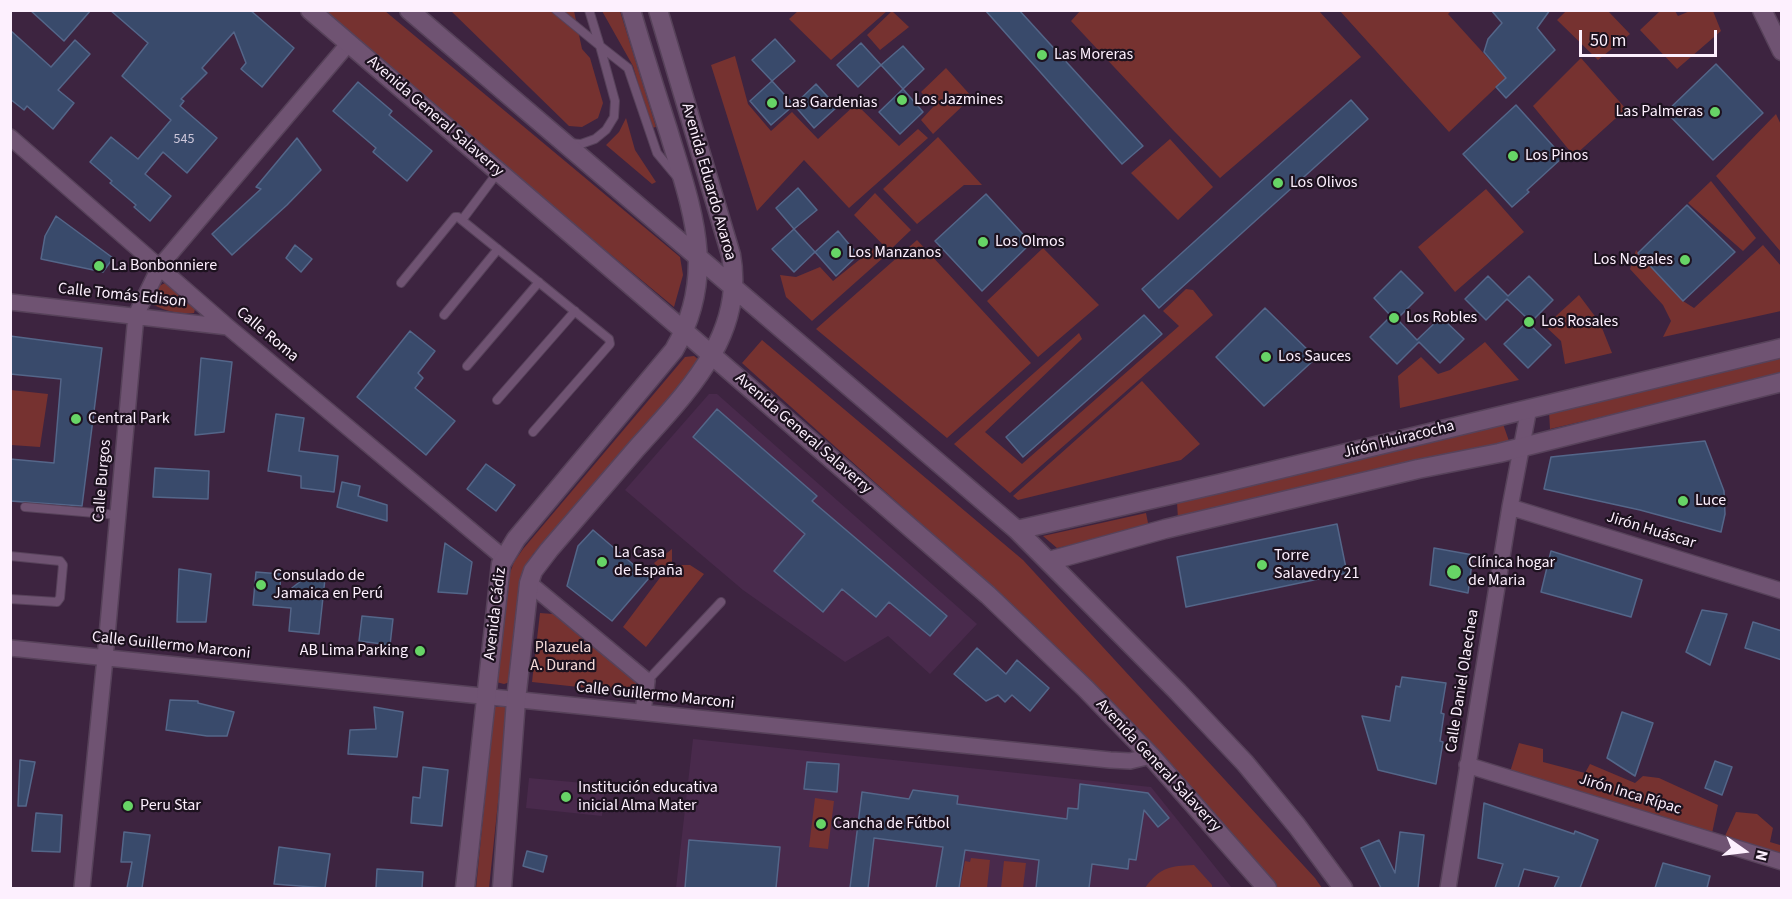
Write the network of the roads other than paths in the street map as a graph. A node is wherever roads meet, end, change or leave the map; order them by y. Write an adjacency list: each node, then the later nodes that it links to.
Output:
1 (310, 10): 11 (main road, Avenida General Salaverry)
2 (409, 10): 8 (main road)
3 (556, 10): 12 (lane)
4 (589, 10): 12 (lane)
5 (630, 10): 10 (main road, Avenida Eduardo Avaroa)
6 (658, 10): 9 (main road, Avenida Eduardo Avaroa)
7 (1762, 10): 13 (main road)
8 (426, 18): 15 (main road)
9 (665, 32): 10 (main road); 24 (main road, Avenida Eduardo Avaroa)
10 (639, 39): 17 (main road, Avenida Eduardo Avaroa)
11 (349, 43): 16 (main road, Avenida General Salaverry); 21 (street, Calle Burgos)
12 (600, 45): 15 (lane); 17 (lane)
13 (1782, 51)
14 (10, 137): 21 (street, Calle Roma)
15 (562, 142): 20 (main road)
16 (498, 172): 18 (lane); 30 (main road, Avenida General Salaverry)
17 (685, 187): 20 (main road, Avenida Eduardo Avaroa)
18 (462, 220): 19 (lane); 23 (lane)
19 (498, 249): 22 (lane); 28 (lane)
20 (699, 259): 24 (main road); 30 (main road, Avenida Eduardo Avaroa)
21 (160, 266): 27 (street, Calle Burgos); 29 (street, Calle Roma)
22 (539, 282): 26 (lane); 33 (lane)
23 (401, 283)
24 (732, 288): 32 (main road, Avenida Eduardo Avaroa); 44 (main road)
25 (10, 302): 27 (street, Calle Tomás Edison)
26 (575, 311): 35 (lane); 37 (lane)
27 (136, 315): 29 (street, Calle Tomás Edison); 42 (street, Calle Burgos)
28 (444, 315)
29 (228, 327): 46 (street, Calle Roma)
30 (684, 331): 32 (main road, Avenida General Salaverry); 46 (main road, Avenida Cádiz)
31 (1777, 349): 34 (main road); 36 (main road, Jirón Huiracocha)
32 (712, 355): 48 (main road, Avenida Cádiz); 58 (main road, Avenida General Salaverry)
33 (467, 366)
34 (1781, 382): 38 (main road, Jirón Huiracocha)
35 (497, 399)
36 (1529, 408): 38 (street, Calle Daniel Olaechea); 39 (main road, Jirón Huiracocha)
37 (533, 432)
38 (1521, 446): 41 (street, Calle Daniel Olaechea); 43 (main road, Jirón Huiracocha)
39 (1159, 498): 43 (main road); 44 (main road, Jirón Huiracocha)
40 (25, 507): 42 (lane)
41 (1510, 507): 49 (street, Jirón Huáscar); 59 (street, Calle Daniel Olaechea)
42 (118, 515): 53 (street, Calle Burgos)
43 (1165, 529): 47 (main road, Jirón Huiracocha)
44 (1017, 530): 47 (main road)
45 (10, 556): 50 (lane)
46 (504, 558): 55 (main road, Avenida Cádiz)
47 (1049, 561): 65 (main road)
48 (528, 583): 54 (street); 56 (main road, Avenida Cádiz)
49 (1782, 591)
50 (10, 599)
51 (721, 602): 54 (lane)
52 (10, 648): 53 (street, Calle Guillermo Marconi)
53 (105, 658): 55 (street, Calle Guillermo Marconi); 61 (street, Calle Burgos)
54 (647, 681): 57 (street)
55 (486, 696): 56 (street, Calle Guillermo Marconi); 62 (main road, Avenida Cádiz)
56 (516, 700): 57 (street, Calle Guillermo Marconi); 63 (main road, Avenida Cádiz)
57 (643, 712): 58 (street, Calle Guillermo Marconi)
58 (1151, 756): 64 (main road, Avenida General Salaverry)
59 (1467, 765): 60 (street, Jirón Inca Rípac); 66 (street, Calle Daniel Olaechea)
60 (1782, 862)
61 (82, 888)
62 (465, 888)
63 (502, 888)
64 (1267, 888)
65 (1343, 888)
66 (1448, 888)

